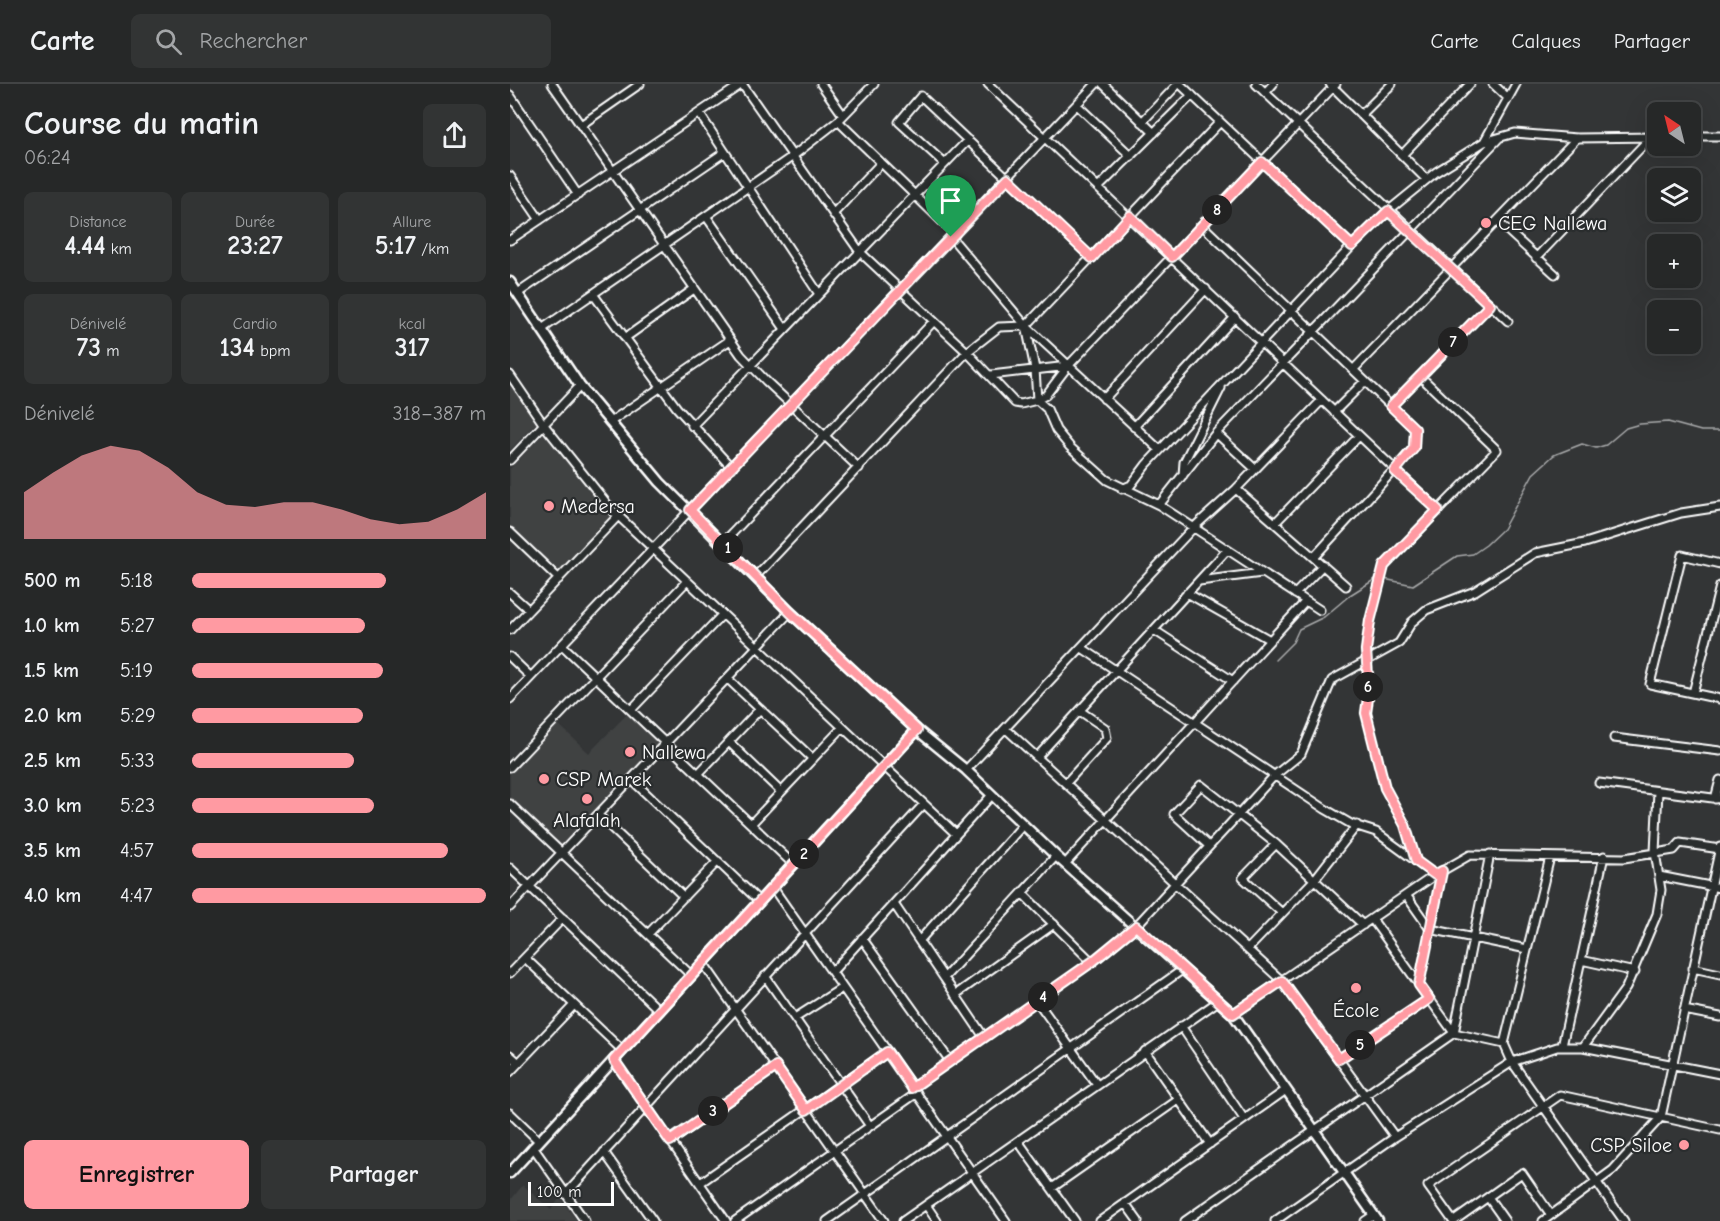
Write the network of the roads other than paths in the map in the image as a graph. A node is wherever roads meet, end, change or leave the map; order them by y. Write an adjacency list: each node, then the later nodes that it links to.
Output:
1 (552, 84): 28 (street)
2 (640, 84): 28 (street)
3 (742, 84): 22 (street); 41 (street)
4 (820, 84): 24 (street)
5 (874, 84): 24 (street)
6 (988, 84): 34 (street)
7 (1096, 84): 21 (street)
8 (1103, 84): 25 (street)
9 (1179, 84): 19 (street); 25 (street)
10 (1256, 84): 17 (street)
11 (1273, 84): 17 (street)
12 (1392, 84): 23 (street)
13 (1470, 84): 40 (street)
14 (1493, 84): 20 (street)
15 (1516, 84): 20 (street)
16 (1333, 85): 23 (street); 27 (street)
17 (1265, 93): 27 (street)
18 (510, 95): 52 (street)
19 (1191, 95): 26 (street); 29 (street)
20 (1508, 98): 37 (street)
21 (1077, 105): 34 (street); 42 (street)
22 (699, 113): 39 (street); 46 (street)
23 (1361, 115): 40 (street)
24 (840, 118): 41 (street); 44 (street)
25 (1142, 122): 29 (street)
26 (1220, 122): 43 (street); 58 (street)
27 (1298, 124): 43 (street); 55 (street)
28 (581, 125): 46 (street)
29 (1154, 133): 42 (street)
30 (1701, 136): 31 (street)
31 (1720, 136)
32 (1500, 137): 35 (street); 37 (street); 62 (street)
33 (1647, 137): 35 (street)
34 (1046, 138): 48 (street); 51 (street)
35 (1577, 138): 60 (street)
36 (968, 140): 45 (street); 45 (street); 48 (street)
37 (1484, 142): 49 (street)
38 (1647, 144): 70 (street)
39 (725, 152): 50 (street); 54 (street)
40 (1402, 155): 49 (street)
41 (793, 156): 50 (street); 56 (street)
42 (1131, 156): 51 (street)
43 (1262, 162): 61 (street); 66 (street)
44 (881, 163): 53 (street); 56 (street)
45 (945, 164): 53 (street)
46 (613, 171): 52 (street); 54 (street)
47 (510, 176): 59 (street)
48 (1008, 178): 63 (street); 69 (street)
49 (1426, 180): 55 (street)
50 (748, 186): 57 (street); 79 (street)
51 (1099, 188): 58 (street)
52 (578, 195): 59 (street)
53 (915, 195): 63 (street); 67 (street)
54 (640, 210): 65 (street); 77 (street)
55 (1388, 211): 62 (street); 66 (street)
56 (833, 214): 67 (street)
57 (706, 216): 65 (street); 87 (street)
58 (1130, 216): 68 (street); 69 (street)
59 (540, 220): 64 (street)
60 (1497, 221): 70 (street); 71 (street)
61 (1202, 225): 68 (street); 81 (street)
62 (1411, 232): 71 (street); 88 (street)
63 (953, 236): 76 (street); 85 (street)
64 (510, 240)
65 (664, 245): 75 (street); 78 (street)
66 (1352, 246): 81 (street)
67 (860, 252): 76 (street); 79 (street)
68 (1172, 257): 74 (street); 95 (street)
69 (1092, 258): 85 (street)
70 (1536, 258): 72 (street)
71 (1451, 269): 80 (street); 97 (street)
72 (1555, 274)
73 (510, 282): 77 (street)
74 (1206, 289): 82 (street); 105 (street)
75 (694, 290): 89 (street); 90 (street)
76 (901, 290): 83 (street); 108 (street)
77 (518, 293): 86 (street)
78 (593, 294): 86 (street); 89 (street)
79 (819, 294): 87 (street)
80 (1490, 305): 84 (street); 100 (street)
81 (1290, 311): 88 (street); 91 (street)
82 (1235, 317): 91 (street); 114 (street)
83 (934, 321): 92 (street); 117 (street)
84 (1508, 321)
85 (1026, 326): 92 (street); 95 (street); 96 (street)
86 (542, 329): 103 (street)
87 (786, 329): 94 (street)
88 (1314, 333): 93 (street); 97 (street)
89 (625, 338): 104 (street)
90 (730, 340): 94 (street); 104 (street)
91 (1260, 341): 93 (street); 101 (street)
92 (968, 352): 99 (street); 121 (street)
93 (1284, 364): 107 (street); 115 (street)
94 (751, 366): 108 (street); 113 (street)
95 (1068, 366): 96 (street); 105 (street); 106 (street)
96 (1035, 369): 99 (street); 106 (street)
97 (1354, 369): 102 (street)
98 (510, 375): 112 (street)
99 (991, 375): 106 (street)
100 (1420, 376): 109 (street); 130 (street)
101 (1225, 380): 118 (street); 124 (street)
102 (1365, 381): 109 (street); 110 (street)
103 (580, 386): 111 (street); 112 (street)
104 (661, 387): 111 (street); 113 (street)
105 (1104, 399): 114 (street)
106 (1037, 400): 125 (street)
107 (1322, 400): 110 (street); 122 (street)
108 (792, 405): 117 (street); 120 (street)
109 (1391, 406): 123 (street)
110 (1335, 412): 116 (street)
111 (610, 422): 129 (street)
112 (544, 424): 119 (street); 131 (street)
113 (692, 426): 120 (street)
114 (1134, 427): 118 (street)
115 (1216, 433): 122 (street); 124 (street)
116 (1359, 436): 123 (street); 132 (street)
117 (825, 437): 121 (street); 135 (street)
118 (1160, 450): 125 (street)
119 (510, 460)
120 (732, 468): 129 (street)
121 (859, 468): 142 (street)
122 (1256, 469): 126 (street)
123 (1395, 471): 130 (street); 138 (street)
124 (1183, 475): 127 (street)
125 (1122, 489): 127 (street)
126 (1236, 489): 132 (street); 133 (street)
127 (1159, 505): 133 (street)
128 (1720, 507): 163 (street)
129 (690, 510): 135 (street); 136 (street)
130 (1438, 510): 163 (street)
131 (618, 516): 136 (street); 143 (street)
132 (1275, 524): 138 (street)
133 (1193, 528): 137 (street); 161 (street)
134 (510, 532): 143 (street)
135 (723, 543): 142 (street)
136 (653, 549): 144 (street); 159 (street)
137 (1227, 550): 141 (street); 145 (street)
138 (1314, 557): 140 (street)
139 (1720, 564): 169 (street)
140 (1323, 565): 146 (street); 150 (street)
141 (1262, 573): 145 (street); 150 (street)
142 (755, 577): 154 (street)
143 (559, 579): 152 (street)
144 (687, 581): 155 (street); 166 (street)
145 (1199, 581): 149 (street)
146 (1346, 585)
147 (1720, 586): 169 (street)
148 (510, 592): 152 (street)
149 (1187, 594): 157 (street); 158 (street)
150 (1295, 594): 151 (street)
151 (1306, 601): 153 (street); 158 (street)
152 (529, 610): 156 (street)
153 (1320, 610)
154 (790, 612): 160 (street); 178 (street)
155 (722, 615): 160 (street); 173 (street)
156 (510, 630)
157 (1154, 630): 164 (street); 168 (street)
158 (1270, 640): 168 (street)
159 (562, 645): 165 (street); 166 (street)
160 (757, 648): 167 (street); 176 (street)
161 (1082, 648): 164 (street); 177 (street)
162 (510, 657): 165 (street)
163 (1367, 661): 189 (street); 217 (street)
164 (1116, 670): 174 (street); 175 (street)
165 (531, 677): 170 (street)
166 (596, 677): 173 (street); 185 (street)
167 (728, 679): 172 (street); 181 (street)
168 (1233, 681): 175 (street)
169 (1693, 693): 171 (street)
170 (510, 699)
171 (1720, 699)
172 (760, 709): 180 (street); 184 (street)
173 (631, 710): 181 (street)
174 (1080, 711): 183 (street); 192 (street)
175 (1195, 723): 189 (street); 202 (street)
176 (842, 728): 184 (street); 186 (street)
177 (1006, 729): 183 (street); 187 (street)
178 (917, 730): 186 (street); 187 (street)
179 (1614, 738): 182 (street)
180 (729, 742): 188 (street); 195 (street)
181 (666, 744): 188 (street); 190 (street)
182 (1720, 751)
183 (1037, 757): 192 (street)
184 (813, 759): 195 (street)
185 (510, 767)
186 (884, 768): 199 (street); 219 (street)
187 (966, 770): 196 (street)
188 (698, 774): 203 (street)
189 (1275, 775): 200 (street); 205 (street)
190 (632, 780): 201 (street); 216 (street)
191 (1720, 780): 197 (street)
192 (1066, 783): 202 (street)
193 (1599, 783): 194 (street)
194 (1658, 791): 197 (street); 210 (street)
195 (781, 792): 203 (street)
196 (991, 796): 204 (street); 206 (street)
197 (1718, 799)
198 (510, 804): 211 (street)
199 (924, 804): 206 (street); 244 (street)
200 (1239, 814): 207 (street); 208 (street); 208 (street)
201 (598, 815): 211 (street); 232 (street)
202 (1106, 820): 218 (street); 225 (street)
203 (751, 824): 219 (street)
204 (1023, 825): 213 (street); 247 (street)
205 (1357, 825): 217 (street); 224 (street)
206 (956, 834): 234 (street)
207 (1276, 844): 224 (street); 236 (street)
208 (1209, 846): 225 (street)
209 (1720, 848): 210 (street); 226 (street)
210 (1655, 852): 214 (street); 223 (street)
211 (562, 853): 227 (street); 243 (street)
212 (1490, 854): 215 (street); 221 (street); 246 (street)
213 (1056, 856): 218 (street); 230 (street)
214 (1604, 856): 215 (street); 251 (street)
215 (1550, 857): 248 (street)
216 (718, 861): 232 (street); 233 (street)
217 (1416, 861): 222 (street)
218 (1066, 863): 241 (street)
219 (794, 865): 228 (street)
220 (510, 868): 227 (street)
221 (1442, 871): 222 (street); 242 (street)
222 (1435, 875): 231 (street)
223 (1659, 876): 226 (street); 257 (street)
224 (1315, 879): 236 (street); 240 (street)
225 (1175, 883): 241 (street); 249 (street)
226 (1711, 886): 229 (street); 254 (street)
227 (530, 887): 235 (street); 237 (street)
228 (773, 888): 233 (street); 244 (street)
229 (1720, 888)
230 (1022, 892): 239 (street); 262 (street)
231 (1406, 895): 238 (street); 242 (street)
232 (684, 897): 243 (street)
233 (760, 902): 253 (street)
234 (894, 903): 245 (street); 247 (street)
235 (510, 907)
236 (1282, 913): 249 (street)
237 (562, 918): 250 (street); 273 (street)
238 (1372, 919): 240 (street); 264 (street)
239 (1054, 924): 252 (street); 266 (street)
240 (1363, 925): 263 (street)
241 (1136, 926): 252 (street); 255 (street)
242 (1430, 929): 246 (street); 264 (street)
243 (648, 934): 260 (street)
244 (805, 935): 256 (street); 261 (street)
245 (862, 938): 256 (street); 290 (street)
246 (1473, 938): 248 (street); 278 (street)
247 (919, 941): 262 (street)
248 (1527, 949): 280 (street)
249 (1248, 950): 263 (street)
250 (525, 958): 258 (street); 270 (street)
251 (1581, 960): 257 (street); 281 (street)
252 (1092, 962): 268 (street)
253 (704, 964): 260 (street); 271 (street)
254 (1694, 968): 259 (street); 272 (street)
255 (1182, 970): 269 (street); 283 (street)
256 (832, 972): 265 (street)
257 (1635, 972): 282 (street)
258 (510, 973)
259 (1720, 974)
260 (692, 976): 273 (street)
261 (765, 976): 271 (street); 276 (street)
262 (944, 978): 266 (street)
263 (1282, 981): 274 (street); 288 (street)
264 (1419, 985): 267 (street)
265 (842, 987): 276 (street); 286 (street)
266 (955, 995): 279 (street)
267 (1429, 999): 278 (street); 288 (street)
268 (1037, 1000): 279 (street); 283 (street)
269 (1217, 1002): 274 (street); 277 (street)
270 (574, 1005): 284 (street); 292 (street)
271 (735, 1008): 294 (street); 303 (street)
272 (1684, 1010): 275 (street); 293 (street)
273 (660, 1011): 284 (street)
274 (1233, 1014): 300 (street)
275 (1720, 1017)
276 (795, 1018): 297 (street)
277 (1181, 1026): 285 (street); 308 (street)
278 (1454, 1034): 280 (street); 301 (street)
279 (984, 1037): 290 (street)
280 (1504, 1044): 291 (street)
281 (1562, 1046): 282 (street); 291 (street)
282 (1583, 1047): 293 (street)
283 (1071, 1048): 298 (street); 312 (street)
284 (623, 1051): 289 (street)
285 (1145, 1051): 298 (street); 302 (street)
286 (887, 1052): 297 (street); 299 (street)
287 (510, 1055): 292 (street)
288 (1339, 1059): 301 (street)
289 (614, 1060): 303 (street); 316 (street)
290 (950, 1061): 299 (street)
291 (1512, 1062): 304 (street); 313 (street)
292 (519, 1063): 295 (street)
293 (1672, 1065): 296 (street); 307 (street)
294 (776, 1067): 305 (street); 315 (street)
295 (510, 1072)
296 (1720, 1074)
297 (841, 1085): 305 (street); 309 (street)
298 (1097, 1085): 314 (street)
299 (914, 1090): 309 (street); 312 (street)
300 (1286, 1090): 308 (street); 310 (street)
301 (1365, 1095): 310 (street); 313 (street)
302 (1178, 1100): 317 (street); 325 (street)
303 (646, 1106): 315 (street); 319 (street)
304 (1543, 1106): 307 (street); 324 (street); 349 (street)
305 (806, 1110): 318 (street); 323 (street)
306 (510, 1113): 316 (street)
307 (1661, 1117): 311 (street); 324 (street)
308 (1244, 1119): 317 (street)
309 (870, 1126): 318 (street)
310 (1315, 1130): 322 (street); 346 (street)
311 (1720, 1130)
312 (947, 1136): 321 (street); 327 (street)
313 (1395, 1137): 322 (street)
314 (1018, 1140): 321 (street); 325 (street)
315 (670, 1141): 323 (street)
316 (536, 1144): 320 (street); 326 (street)
317 (1210, 1144): 329 (street)
318 (835, 1151): 327 (street); 337 (street)
319 (604, 1152): 326 (street); 335 (street)
320 (510, 1173)
321 (972, 1173): 330 (street); 342 (street)
322 (1344, 1173): 332 (street); 347 (street)
323 (700, 1183): 336 (street)
324 (1597, 1183): 331 (street); 333 (street)
325 (1052, 1188): 343 (street)
326 (566, 1194): 334 (street)
327 (865, 1194): 338 (street); 339 (street)
328 (1488, 1197): 331 (street); 349 (street); 350 (street)
329 (1125, 1203): 344 (street); 345 (street)
330 (926, 1205): 340 (street); 341 (street)
331 (1551, 1215): 351 (street)
332 (1376, 1218): 348 (street)
333 (1621, 1220)
334 (585, 1221)
335 (653, 1221)
336 (726, 1221)
337 (735, 1221)
338 (827, 1221)
339 (884, 1221)
340 (903, 1221)
341 (937, 1221)
342 (1006, 1221)
343 (1075, 1221)
344 (1100, 1221)
345 (1138, 1221)
346 (1185, 1221)
347 (1275, 1221)
348 (1365, 1221)
349 (1453, 1221)
350 (1505, 1221)
351 (1543, 1221)

